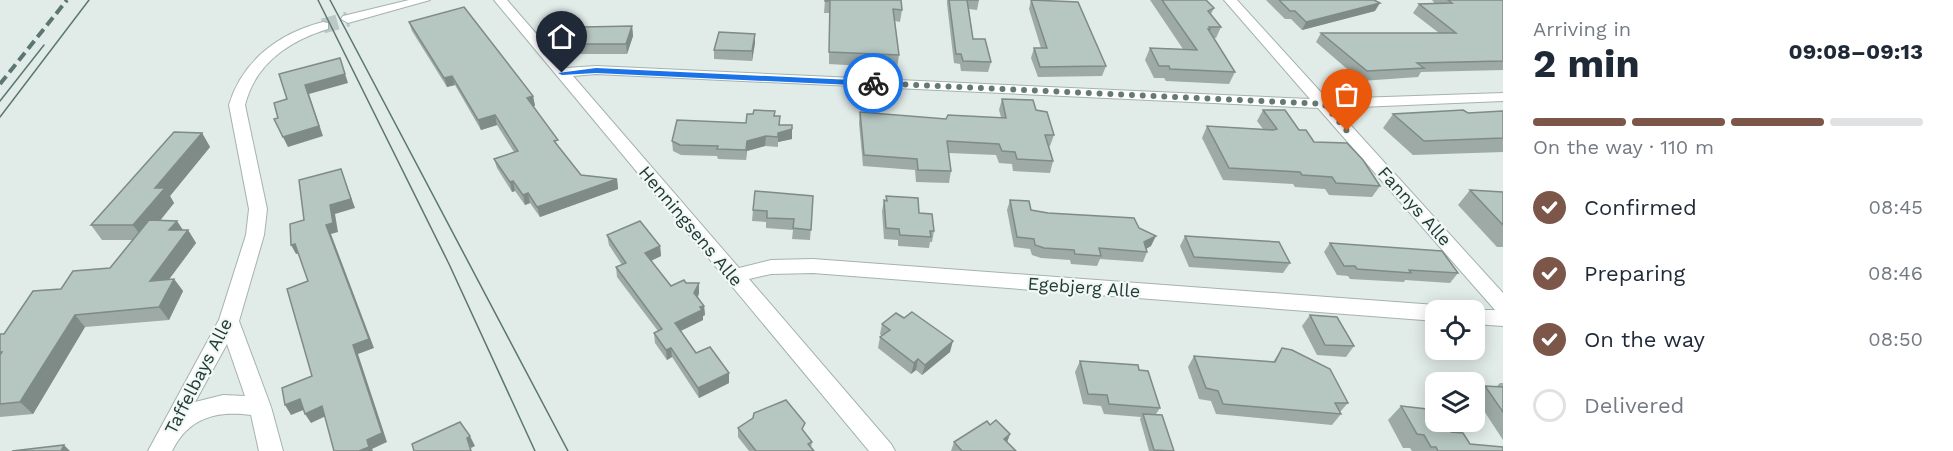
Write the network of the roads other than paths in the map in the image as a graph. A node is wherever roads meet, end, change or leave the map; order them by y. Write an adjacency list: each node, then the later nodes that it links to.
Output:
1 (424, 0): 4 (street)
2 (500, 0): 6 (street, Henningsens Alle)
3 (1230, 0): 8 (street, Fannys Alle)
4 (348, 20)
5 (323, 26): 14 (street, Taffelbays Alle)
6 (562, 73): 8 (street); 9 (street, Henningsens Alle)
7 (1503, 97): 8 (street)
8 (1324, 104): 10 (street, Fannys Alle)
9 (734, 276): 11 (street, Egebjerg Alle); 19 (street, Henningsens Alle)
10 (1503, 306)
11 (1425, 312)
12 (1485, 317): 13 (street)
13 (1503, 318)
14 (229, 321): 15 (street); 16 (street, Taffelbays Alle)
15 (260, 407): 16 (street); 18 (street)
16 (170, 429): 17 (street, Taffelbays Alle)
17 (160, 451)
18 (271, 451)
19 (883, 451)

